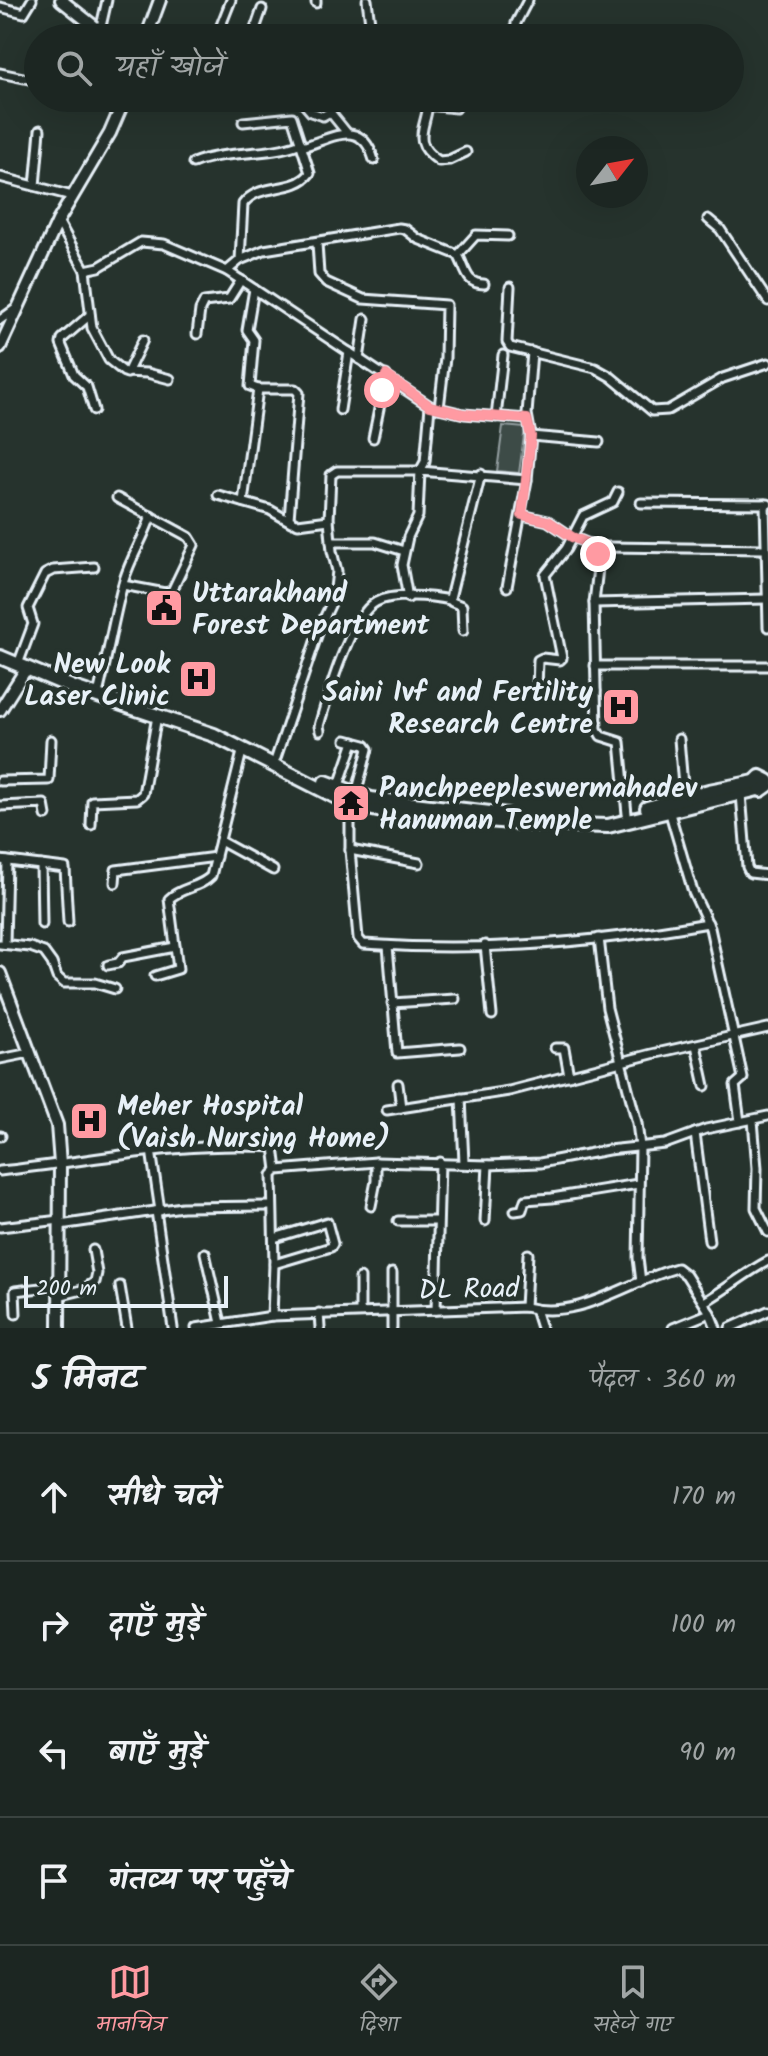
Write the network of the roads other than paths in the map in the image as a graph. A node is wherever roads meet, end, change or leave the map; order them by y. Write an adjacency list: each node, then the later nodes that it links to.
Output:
1 (32, 0): 8 (street)
2 (61, 0): 10 (street)
3 (107, 0): 11 (street)
4 (160, 0): 12 (street)
5 (231, 0): 13 (street)
6 (367, 0): 15 (street)
7 (528, 0): 16 (street)
8 (0, 7)
9 (262, 9): 14 (street)
10 (91, 24)
11 (105, 24)
12 (153, 24)
13 (222, 24)
14 (257, 24)
15 (370, 24)
16 (517, 24)
17 (0, 73): 18 (street)
18 (24, 78)
19 (119, 112): 32 (street)
20 (311, 112): 21 (street)
21 (330, 112): 25 (street)
22 (427, 112): 27 (street)
23 (243, 122): 26 (street)
24 (40, 130): 31 (street)
25 (347, 133): 26 (street); 28 (street)
26 (302, 145): 29 (street); 38 (street)
27 (466, 152)
28 (374, 160)
29 (193, 163)
30 (0, 177): 31 (street)
31 (35, 186): 32 (street)
32 (72, 196): 34 (street)
33 (708, 219): 45 (street)
34 (58, 221): 39 (street); 46 (street)
35 (508, 236): 37 (street)
36 (317, 243): 37 (street); 38 (street); 63 (street)
37 (458, 255): 42 (street)
38 (240, 260): 40 (street)
39 (85, 270): 40 (street); 47 (street)
40 (227, 271): 41 (street)
41 (241, 280): 44 (street); 50 (street)
42 (484, 284)
43 (510, 287): 54 (street)
44 (254, 289): 53 (street); 61 (street)
45 (768, 301)
46 (20, 306): 49 (street); 52 (street)
47 (90, 315): 58 (street); 64 (street)
48 (365, 319): 56 (street)
49 (0, 320)
50 (197, 334)
51 (143, 340): 58 (street)
52 (0, 347)
53 (349, 352): 56 (street); 65 (street)
54 (532, 352): 57 (street); 67 (street)
55 (503, 355): 66 (street)
56 (359, 359): 59 (street)
57 (768, 363)
58 (127, 373): 60 (street)
59 (386, 375): 62 (street); 69 (street)
60 (170, 379)
61 (258, 389): 77 (street); 83 (street)
62 (430, 406): 63 (street); 71 (street)
63 (439, 408): 66 (street)
64 (94, 410)
65 (340, 410)
66 (496, 417): 67 (street)
67 (527, 419): 68 (street)
68 (531, 436): 70 (street); 73 (street)
69 (373, 438)
70 (599, 442)
71 (420, 471): 72 (street); 82 (street); 88 (street)
72 (481, 474): 73 (street); 94 (street)
73 (527, 480): 80 (street)
74 (618, 492): 84 (street)
75 (218, 495): 77 (street)
76 (117, 498): 81 (street)
77 (243, 502): 83 (street)
78 (641, 503): 79 (street)
79 (767, 504): 87 (street)
80 (522, 515): 84 (street); 91 (street)
81 (151, 516): 90 (street); 90 (street)
82 (329, 520): 83 (street); 85 (street)
83 (291, 522)
84 (572, 537): 86 (street); 103 (street)
85 (331, 542): 88 (street); 111 (street)
86 (602, 549): 87 (street); 95 (street)
87 (765, 549): 93 (street)
88 (404, 551): 92 (street)
89 (94, 567): 99 (street)
90 (123, 585): 102 (street)
91 (507, 587)
92 (408, 598): 94 (street); 107 (street)
93 (766, 599): 95 (street); 96 (street)
94 (450, 600): 97 (street)
95 (594, 603): 100 (street)
96 (768, 627)
97 (463, 631)
98 (0, 654): 99 (main road)
99 (23, 664): 102 (main road); 104 (street); 106 (main road)
100 (595, 666): 101 (street); 103 (street)
101 (768, 666)
102 (99, 690): 111 (main road)
103 (596, 691): 120 (street)
104 (5, 698): 105 (street)
105 (0, 710)
106 (157, 714): 110 (main road); 122 (street)
107 (320, 731)
108 (679, 739): 116 (street)
109 (51, 740): 112 (street)
110 (243, 748): 117 (main road); 123 (street)
111 (276, 758): 114 (main road)
112 (0, 781)
113 (764, 783): 115 (main road); 116 (main road)
114 (338, 788): 117 (main road); 117 (street)
115 (741, 794): 119 (main road); 130 (street)
116 (684, 797): 120 (main road)
117 (353, 799): 119 (main road); 120 (main road); 124 (street)
118 (0, 806): 121 (street)
119 (669, 810): 133 (street)
120 (627, 814)
121 (46, 815)
122 (91, 825)
123 (220, 841): 125 (street); 129 (street)
124 (350, 850): 127 (street); 138 (street)
125 (216, 857): 131 (street); 139 (street)
126 (4, 860): 128 (street); 136 (street)
127 (419, 863)
128 (41, 865): 132 (street); 134 (street)
129 (273, 870)
130 (768, 875)
131 (115, 883)
132 (68, 922)
133 (708, 923): 135 (street); 148 (street)
134 (42, 924)
135 (599, 938): 137 (street); 154 (street)
136 (3, 944): 143 (street)
137 (485, 945): 138 (street); 146 (street)
138 (388, 946): 145 (street)
139 (175, 947): 140 (street); 142 (street)
140 (108, 965)
141 (0, 973): 152 (street)
142 (155, 976)
143 (115, 989)
144 (455, 999): 145 (street)
145 (392, 1003): 150 (street)
146 (492, 1015)
147 (768, 1028): 148 (street)
148 (734, 1037): 149 (street); 163 (street)
149 (696, 1045): 154 (street); 157 (street)
150 (460, 1048)
151 (555, 1048): 155 (street)
152 (30, 1053): 153 (street); 170 (street)
153 (0, 1059)
154 (622, 1062): 155 (street); 165 (street)
155 (569, 1076): 158 (street)
156 (398, 1084): 159 (street)
157 (705, 1086)
158 (461, 1098): 159 (street); 169 (street)
159 (401, 1108): 160 (street)
160 (387, 1110)
161 (768, 1116): 162 (street)
162 (753, 1120): 163 (street); 184 (street)
163 (740, 1122): 164 (street)
164 (695, 1133): 165 (street); 186 (street)
165 (640, 1147): 171 (street); 174 (street)
166 (151, 1150): 170 (street); 172 (street); 177 (street)
167 (376, 1162): 168 (street); 172 (street); 176 (street)
168 (440, 1162): 169 (street); 180 (street)
169 (464, 1163): 171 (street)
170 (60, 1164): 173 (street); 182 (street)
171 (488, 1165): 181 (street)
172 (277, 1170): 175 (street)
173 (0, 1171)
174 (638, 1184): 178 (street); 194 (street)
175 (272, 1206): 177 (street); 185 (street)
176 (371, 1206)
177 (158, 1211): 182 (street); 211 (street)
178 (515, 1211)
179 (398, 1221): 180 (street)
180 (437, 1221): 200 (street)
181 (485, 1221)
182 (60, 1222): 183 (street); 196 (street)
183 (0, 1227)
184 (768, 1232)
185 (274, 1238): 191 (street); 191 (street)
186 (709, 1241)
187 (93, 1250): 196 (street)
188 (205, 1253): 208 (street)
189 (528, 1254): 198 (street)
190 (768, 1261): 197 (street)
191 (274, 1264): 207 (street)
192 (392, 1273): 201 (street)
193 (360, 1278): 203 (street)
194 (641, 1282): 197 (street, DL Road); 199 (street, DL Road)
195 (120, 1286): 210 (street)
196 (58, 1291): 206 (street); 209 (street)
197 (704, 1302): 205 (street, DL Road)
198 (525, 1307): 199 (street, DL Road); 200 (street, DL Road)
199 (535, 1309): 215 (street)
200 (436, 1310): 201 (street, DL Road)
201 (391, 1311): 203 (street, DL Road); 214 (street)
202 (768, 1311): 218 (street)
203 (360, 1312): 204 (street, DL Road)
204 (319, 1313): 207 (street, DL Road); 213 (street)
205 (710, 1313): 216 (street); 217 (street, DL Road)
206 (16, 1314)
207 (272, 1316): 208 (street, DL Road)
208 (221, 1323): 212 (street, DL Road)
209 (59, 1328)
210 (127, 1328)
211 (173, 1328)
212 (196, 1328)
213 (320, 1328)
214 (392, 1328)
215 (541, 1328)
216 (673, 1328)
217 (716, 1328)
218 (730, 1328)

